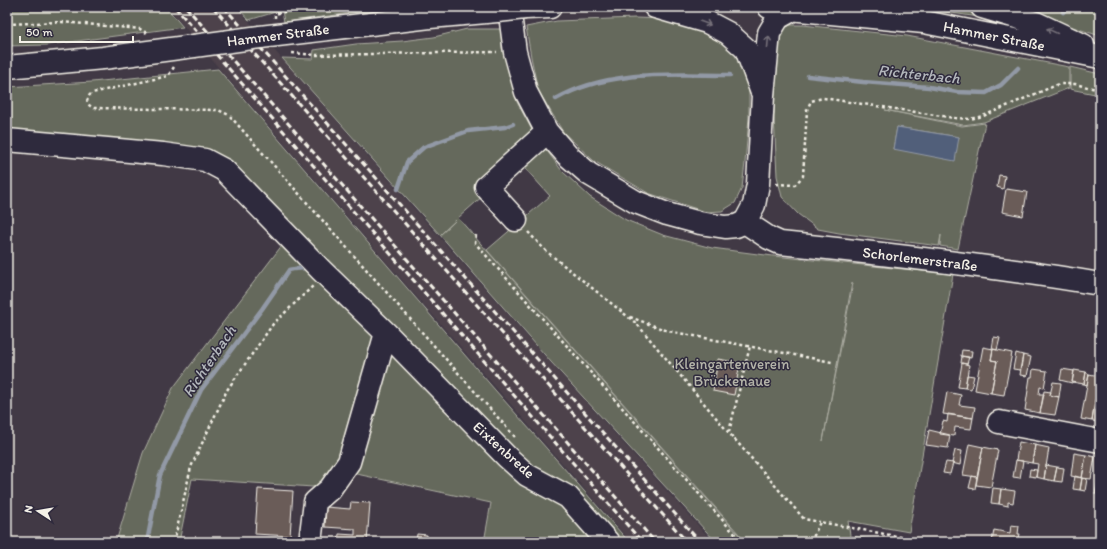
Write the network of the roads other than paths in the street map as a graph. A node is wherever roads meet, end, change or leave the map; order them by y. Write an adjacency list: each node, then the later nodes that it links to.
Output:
1 (550, 7): 5 (main road, Hammer Straße)
2 (655, 7): 10 (main road, one-way to 10)
3 (769, 7): 6 (main road, Hammer Straße)
4 (982, 7): 7 (main road, one-way to 4)
5 (510, 9): 9 (main road, Hammer Straße, bridge); 11 (main road)
6 (794, 9): 8 (main road, Hammer Straße); 10 (main road, one-way to 6)
7 (1100, 53)
8 (1100, 57)
9 (7, 66)
10 (763, 95): 14 (main road)
11 (547, 132): 13 (main road); 14 (main road)
12 (7, 140): 16 (main road)
13 (516, 220)
14 (745, 222): 15 (main road, Schorlemerstraße)
15 (1100, 284)
16 (386, 333): 19 (main road); 20 (main road, Eixtenbrede)
17 (999, 422): 18 (main road)
18 (1100, 441)
19 (310, 542)
20 (608, 542)

